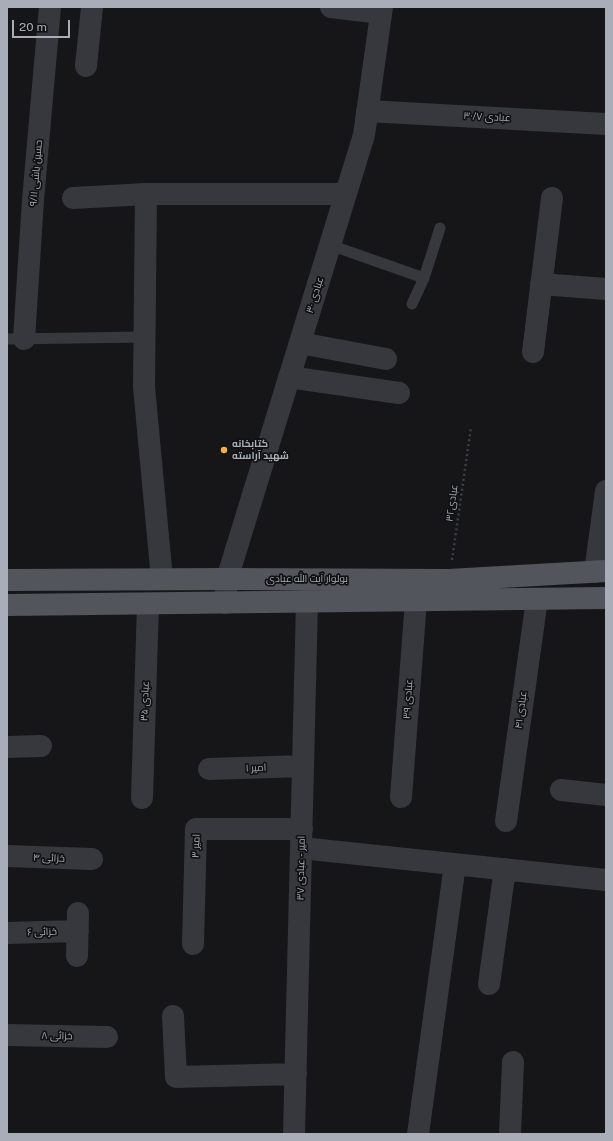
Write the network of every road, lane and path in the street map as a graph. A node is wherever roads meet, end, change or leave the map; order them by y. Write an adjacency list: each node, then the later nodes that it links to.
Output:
1 (50, 7): 19 (street, حسین باشی ۹/۱۱)
2 (92, 7): 5 (street)
3 (331, 7): 4 (street)
4 (381, 10): 6 (street, عبادی ۳۰)
5 (86, 66)
6 (367, 111): 7 (street, عبادی ۳۰/۷); 9 (street, عبادی ۳۰)
7 (606, 124)
8 (146, 194): 9 (street); 10 (street); 18 (street)
9 (346, 194): 13 (street, عبادی ۳۰)
10 (74, 198)
11 (552, 198): 15 (street)
12 (440, 228): 14 (lane)
13 (330, 245): 14 (lane); 20 (street, عبادی ۳۰)
14 (424, 278): 17 (lane)
15 (541, 284): 16 (street); 21 (street)
16 (606, 288)
17 (412, 304)
18 (145, 337): 19 (lane); 29 (street)
19 (15, 339)
20 (300, 343): 22 (street); 23 (street, عبادی ۳۰)
21 (533, 352)
22 (386, 359)
23 (290, 377): 24 (street); 28 (street, عبادی ۳۰)
24 (399, 393)
25 (471, 428): 31 (path, عبادی۳۲)
26 (606, 492): 27 (street)
27 (601, 572): 31 (main road, بولوار آیت الله عبادی)
28 (227, 578): 29 (main road, بولوار آیت الله عبادی); 31 (main road, بولوار آیت الله عبادی); 36 (street, عبادی ۳۰)
29 (162, 579): 30 (main road, بولوار آیت الله عبادی)
30 (7, 580)
31 (449, 580)
32 (606, 598): 33 (main road)
33 (537, 599): 34 (main road); 47 (street, عبادی ۴۱)
34 (416, 600): 35 (main road); 45 (street, عبادی ۳۹)
35 (307, 602): 36 (main road); 41 (street, امیر - عبادی ۳۷)
36 (225, 603): 37 (main road)
37 (148, 604): 38 (main road); 46 (street, عبادی ۳۵)
38 (7, 605)
39 (7, 746): 40 (street)
40 (42, 746)
41 (303, 766): 42 (street, امیر ۱); 48 (street, امیر - عبادی ۳۷)
42 (209, 769)
43 (561, 790): 44 (street)
44 (606, 796)
45 (401, 797)
46 (142, 798)
47 (506, 821)
48 (301, 838): 51 (street); 55 (street, امیر ۳); 62 (street, امیر - عبادی ۳۷)
49 (7, 856): 50 (street, خزائی ۴)
50 (92, 859)
51 (455, 864): 52 (street); 64 (street)
52 (505, 869): 53 (street); 57 (street)
53 (606, 880)
54 (7, 933): 56 (street, خزائی ۶)
55 (193, 944)
56 (77, 956)
57 (489, 984)
58 (173, 1016): 62 (street)
59 (7, 1035): 60 (street, خزائی ۸)
60 (107, 1037)
61 (513, 1062): 65 (street)
62 (296, 1074): 63 (street, امیر - عبادی ۳۷)
63 (294, 1134)
64 (418, 1134)
65 (510, 1134)

